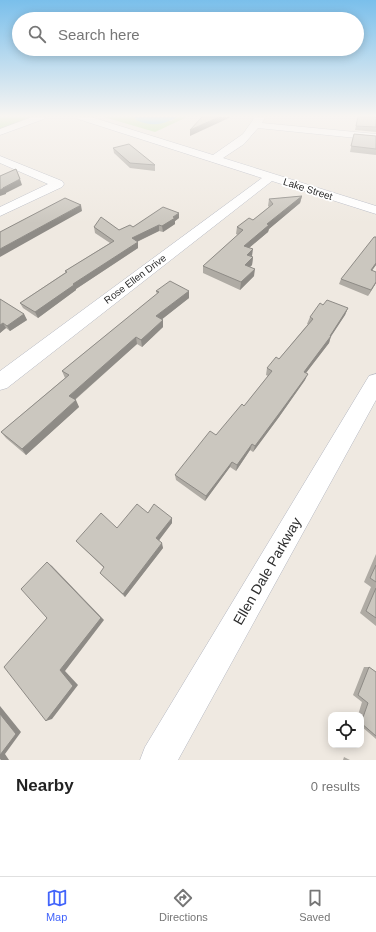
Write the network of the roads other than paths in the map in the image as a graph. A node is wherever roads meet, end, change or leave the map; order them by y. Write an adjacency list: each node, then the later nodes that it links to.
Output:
1 (193, 152): 4 (street, Lake Street)
2 (224, 152): 4 (street)
3 (0, 159): 7 (street)
4 (214, 159): 5 (street, Lake Street)
5 (270, 177): 6 (street, Lake Street); 8 (street, Rose Ellen Drive)
6 (376, 210)
7 (0, 212)
8 (0, 382)
9 (376, 382): 10 (street, Ellen Dale Parkway)
10 (158, 760)

